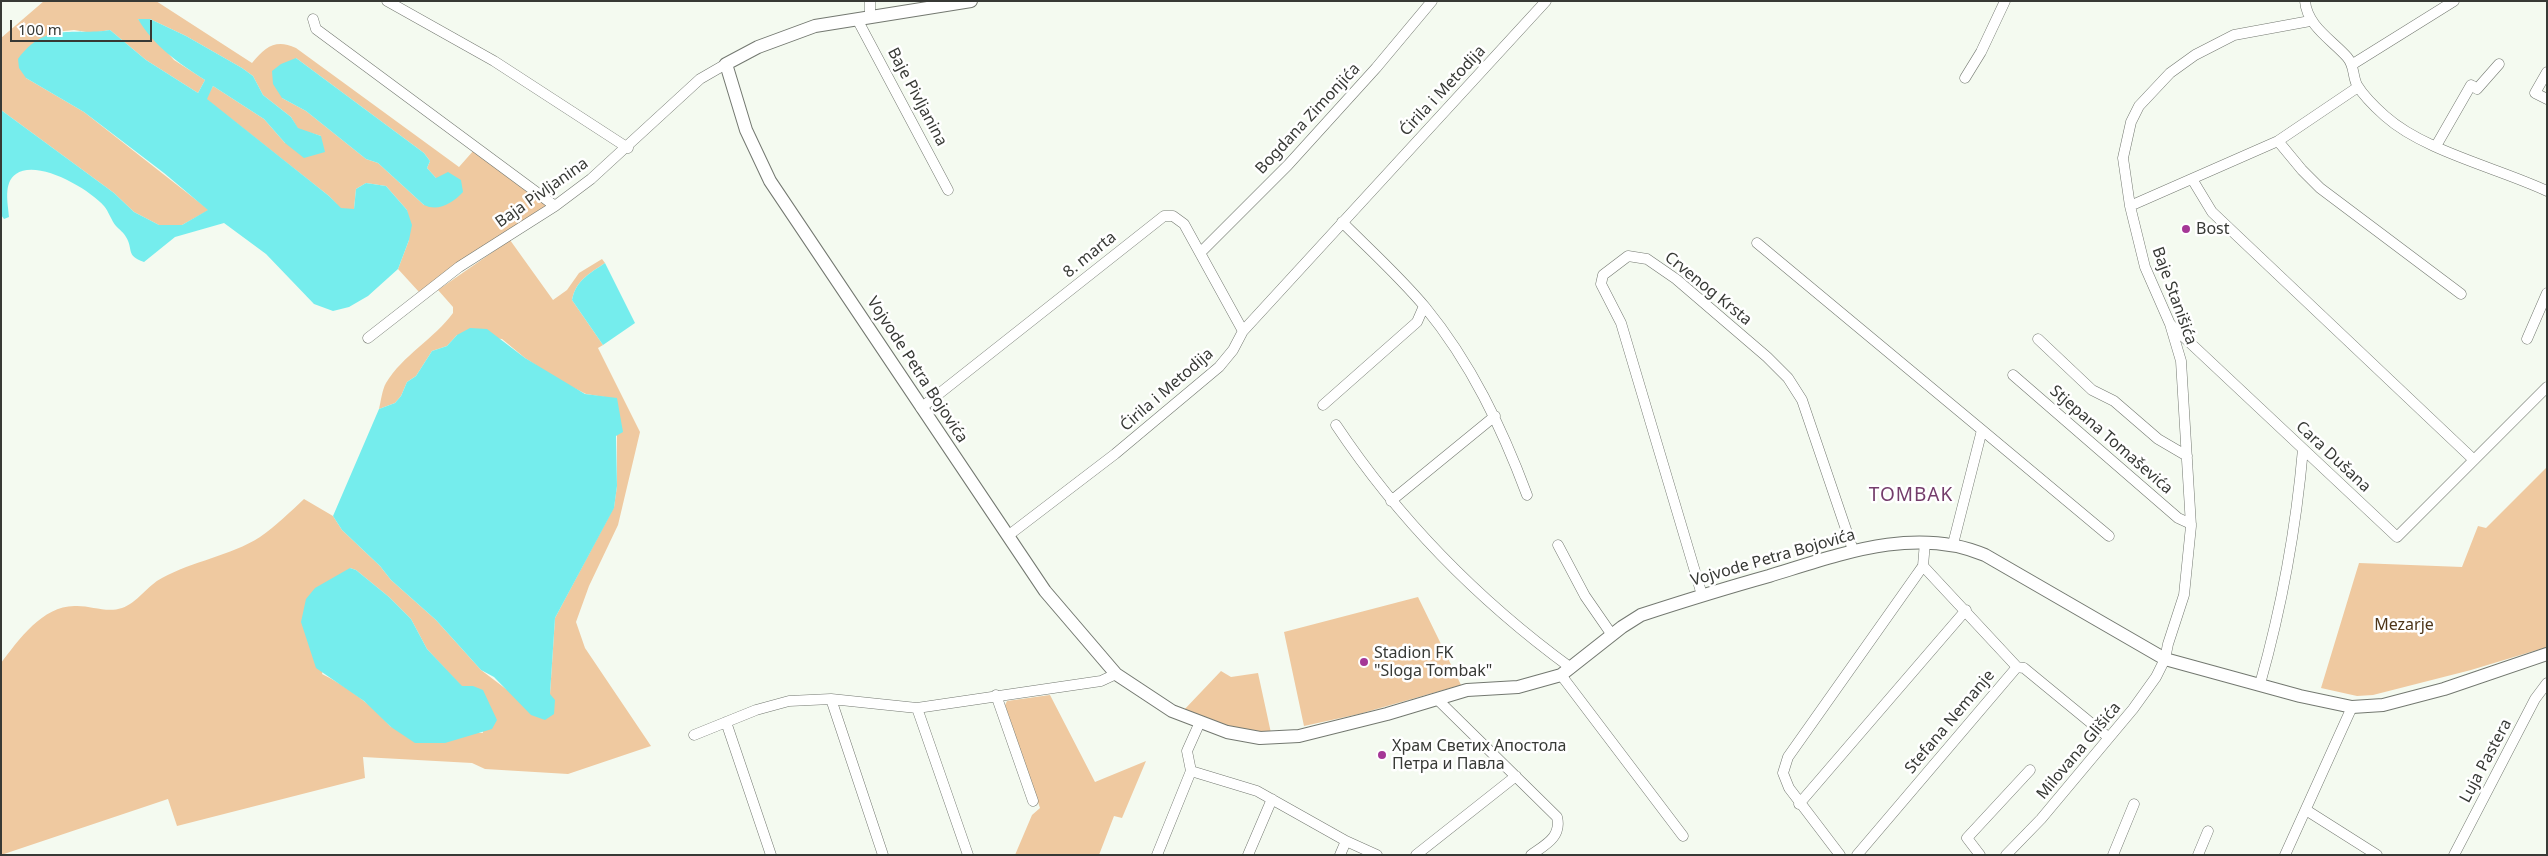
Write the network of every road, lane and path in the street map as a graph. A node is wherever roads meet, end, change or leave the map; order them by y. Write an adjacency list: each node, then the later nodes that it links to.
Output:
1 (387, 1): 21 (street)
2 (870, 1): 9 (street)
3 (971, 1): 9 (street)
4 (1432, 1): 29 (street, Bogdana Zimonjića)
5 (1546, 1): 27 (street, Ćirila i Metodija)
6 (2005, 1): 16 (street)
7 (2305, 1): 11 (street)
8 (2454, 1): 13 (street)
9 (864, 18): 12 (street); 23 (street, Baje Pivljanina)
10 (313, 19): 25 (street)
11 (2310, 21): 13 (street); 26 (street, Baje Stanišića)
12 (726, 64): 21 (street, Baja Pivljanina); 41 (street, Vojvode Petra Bojovića)
13 (2354, 64): 17 (street)
14 (2499, 64): 20 (street)
15 (2547, 72): 18 (street)
16 (1965, 78)
17 (2358, 87): 19 (street); 20 (street)
18 (2547, 99)
19 (2278, 141): 22 (street); 31 (street)
20 (2436, 146): 24 (street)
21 (628, 148): 25 (street, Baja Pivljanina)
22 (2192, 179): 26 (street); 47 (street)
23 (948, 190)
24 (2547, 191)
25 (555, 206): 35 (street, Baja Pivljanina)
26 (2130, 206): 33 (street, Baje Stanišića)
27 (1342, 222): 32 (street); 34 (street, Ćirila i Metodija)
28 (1757, 243): 44 (street)
29 (1202, 252): 34 (street, 8. marta); 41 (street, 8. marta)
30 (2547, 292): 37 (street)
31 (2462, 294)
32 (1424, 306): 40 (street); 42 (street)
33 (2170, 324): 45 (street, Cara Dušana); 46 (street, Baje Stanišića)
34 (1243, 331): 51 (street, Ćirila i Metodija)
35 (368, 338)
36 (2038, 339): 46 (street)
37 (2527, 339)
38 (2013, 375): 50 (street, Stjepana Tomaševića)
39 (2547, 387): 47 (street, Cara Dušana)
40 (1323, 405)
41 (921, 408): 51 (street, Vojvode Petra Bojovića)
42 (1494, 416): 48 (street); 49 (street)
43 (1336, 425): 49 (street)
44 (1982, 430): 52 (street); 55 (street)
45 (2303, 449): 47 (street, Cara Dušana); 67 (street)
46 (2187, 456): 50 (street, Baje Stanišića)
47 (2474, 460)
48 (1527, 495)
49 (1391, 500): 64 (street)
50 (2191, 524): 62 (street, Baje Stanišića)
51 (1009, 535): 65 (street, Vojvode Petra Bojovića)
52 (2109, 536)
53 (1925, 542): 55 (street, Vojvode Petra Bojovića); 56 (street, Vojvode Petra Bojovića); 57 (street)
54 (1558, 544): 60 (street)
55 (1952, 544): 62 (street, Vojvode Petra Bojovića)
56 (1853, 550): 58 (street, Vojvode Petra Bojovića); 58 (street, Crvenog Krsta)
57 (1923, 566): 59 (street, Stefana Nemanje); 82 (street)
58 (1702, 595): 60 (street, Vojvode Petra Bojovića)
59 (1966, 610): 63 (street, Stefana Nemanje); 82 (street)
60 (1612, 635): 64 (street, Vojvode Petra Bojovića)
61 (2547, 654): 71 (street, Vojvode Petra Bojovića)
62 (2166, 659): 67 (street, Vojvode Petra Bojovića); 76 (street, Milovana Glišića)
63 (2017, 667): 76 (street); 99 (street, Stefana Nemanje)
64 (1566, 672): 70 (street, Vojvode Petra Bojovića); 86 (street)
65 (1116, 674): 68 (street); 74 (street, Vojvode Petra Bojovića)
66 (2547, 683): 105 (street, Luja Pastera)
67 (2260, 684): 71 (street, Vojvode Petra Bojovića)
68 (996, 695): 72 (street); 81 (street)
69 (831, 699): 72 (street); 73 (street); 90 (street)
70 (1438, 700): 74 (street, Vojvode Petra Bojovića); 79 (street)
71 (2352, 707): 84 (street)
72 (917, 708): 91 (street)
73 (726, 722): 75 (street); 89 (street)
74 (1200, 722): 78 (street)
75 (694, 735)
76 (2108, 737): 88 (street, Milovana Glišića)
77 (2030, 770): 100 (street, Milovana Glišića)
78 (1190, 771): 80 (street); 92 (street)
79 (1516, 776): 96 (street); 97 (street)
80 (1272, 799): 87 (street); 93 (street)
81 (1033, 801)
82 (1800, 804): 98 (street)
83 (2134, 804): 101 (street)
84 (2306, 810): 103 (street); 104 (street)
85 (2208, 831): 102 (street)
86 (1683, 836)
87 (1346, 841): 94 (street); 95 (street)
88 (2009, 854)
89 (771, 855)
90 (883, 855)
91 (968, 855)
92 (1157, 855)
93 (1248, 855)
94 (1340, 855)
95 (1376, 855)
96 (1416, 855)
97 (1531, 855)
98 (1840, 855)
99 (1857, 855)
100 (1980, 855)
101 (2113, 855)
102 (2198, 855)
103 (2285, 855)
104 (2377, 855)
105 (2454, 855)

